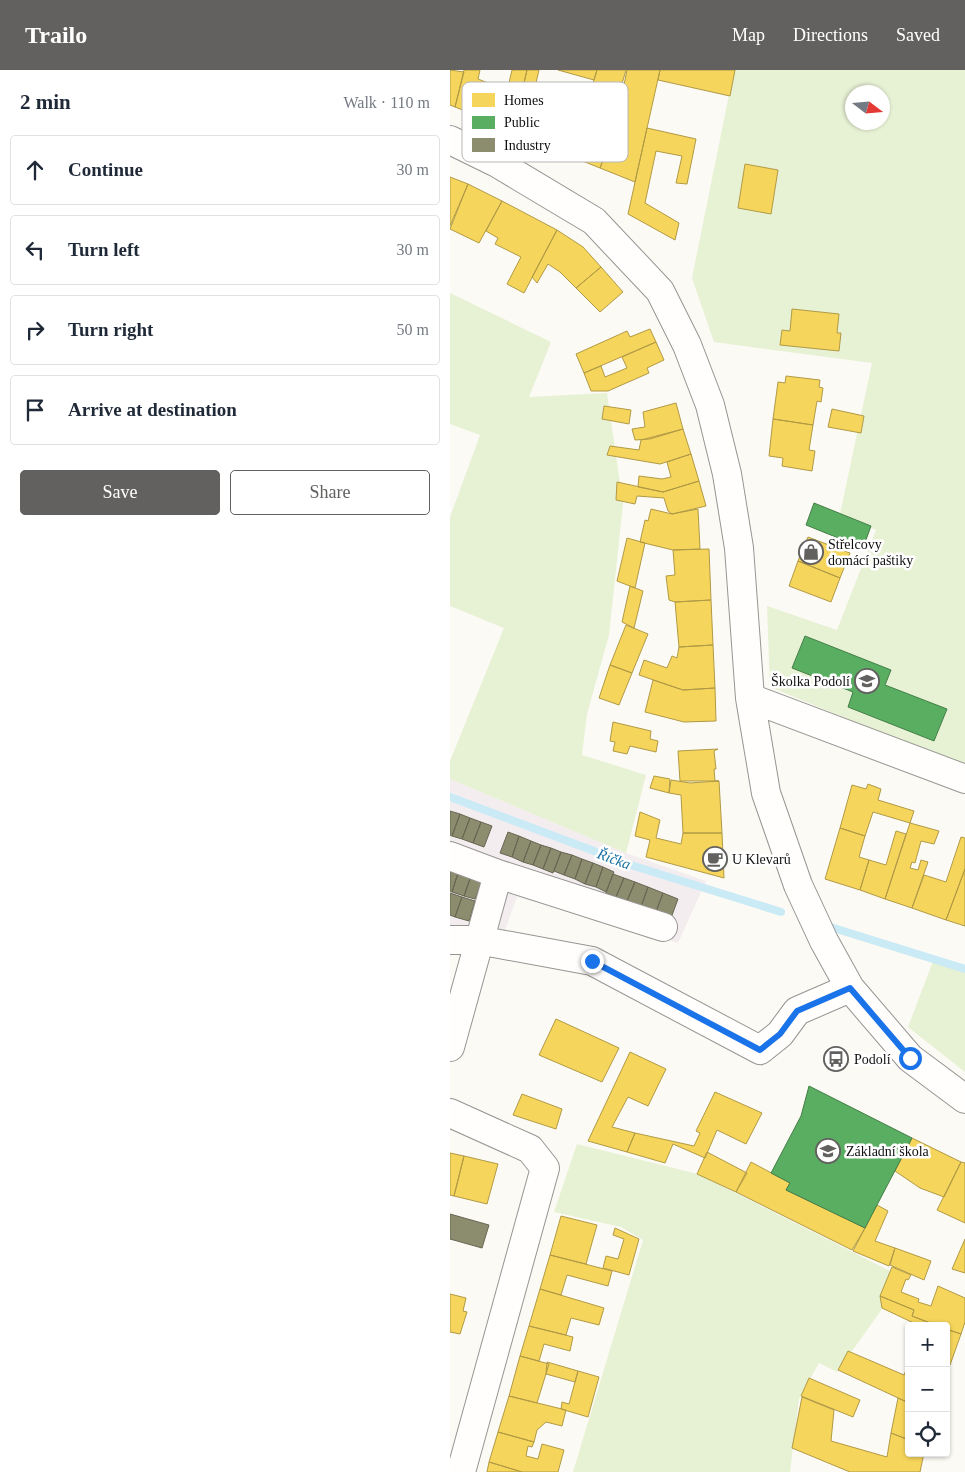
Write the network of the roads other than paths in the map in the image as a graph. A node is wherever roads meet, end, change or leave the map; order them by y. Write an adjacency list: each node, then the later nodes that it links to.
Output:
1 (450, 140): 2 (street)
2 (462, 146)
3 (495, 162): 4 (street)
4 (750, 698): 5 (street); 11 (street)
5 (965, 779)
6 (450, 856): 7 (street)
7 (498, 874): 8 (street); 10 (street)
8 (662, 927)
9 (450, 940): 10 (street)
10 (478, 940): 11 (street); 12 (street)
11 (850, 988): 13 (street)
12 (450, 1047)
13 (965, 1100)
14 (450, 1113): 15 (street)
15 (461, 1472)

